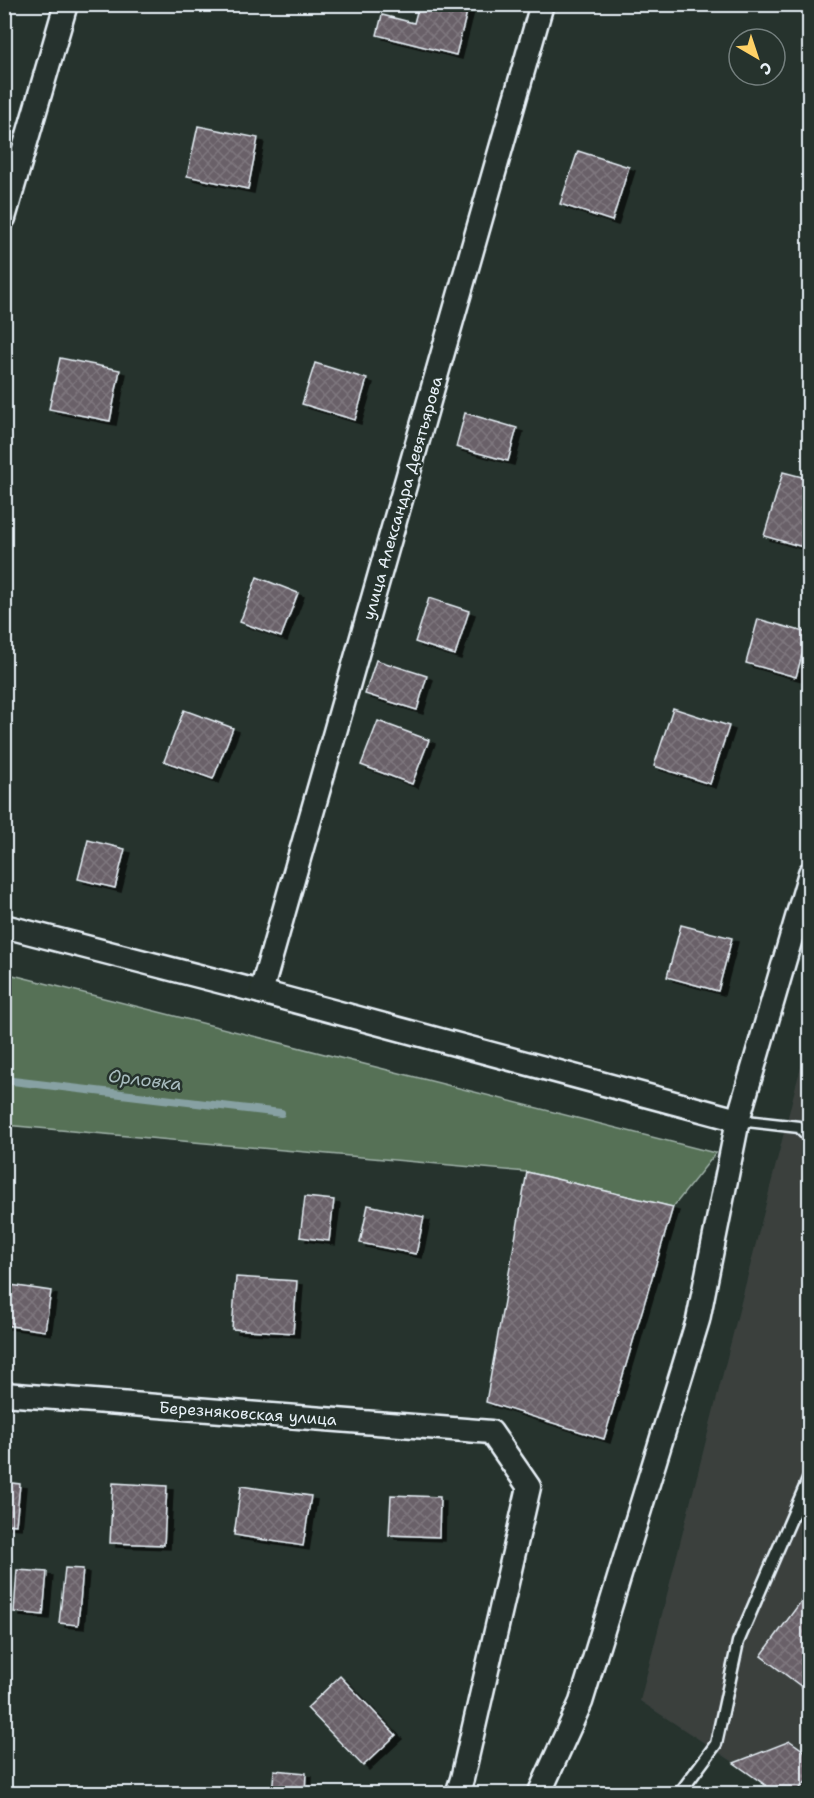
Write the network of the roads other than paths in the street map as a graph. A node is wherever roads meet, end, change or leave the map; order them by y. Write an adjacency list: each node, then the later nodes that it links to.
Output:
1 (66, 4): 3 (street)
2 (542, 4): 6 (street, улица Александра Девятьярова)
3 (4, 218)
4 (810, 873): 7 (street)
5 (4, 926): 6 (street)
6 (261, 992): 7 (street)
7 (738, 1120): 8 (lane); 12 (street)
8 (810, 1138)
9 (4, 1394): 11 (street, Березняковская улица)
10 (810, 1475): 13 (lane)
11 (457, 1794)
12 (539, 1794)
13 (679, 1794)

